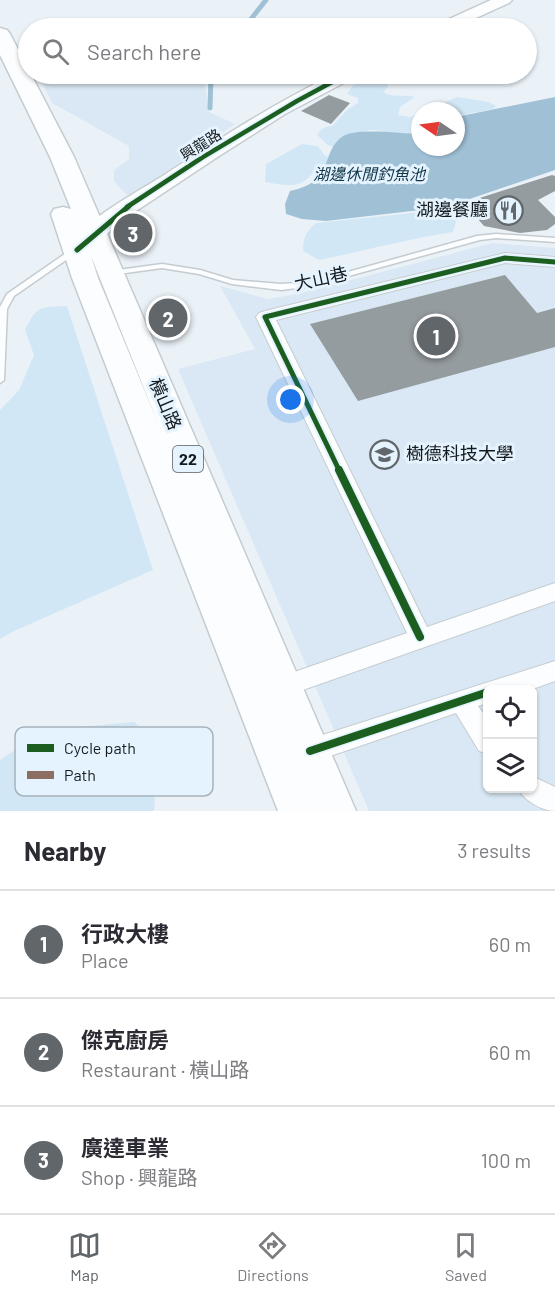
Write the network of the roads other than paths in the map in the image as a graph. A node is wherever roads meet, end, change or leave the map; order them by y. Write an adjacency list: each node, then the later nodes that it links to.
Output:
1 (504, 0): 2 (street)
2 (464, 18)
3 (0, 34): 5 (main road, 橫山路 / 22)
4 (0, 70): 10 (main road, 橫山路 / 22)
5 (18, 70)
6 (25, 84): 10 (main road, 橫山路 / 22)
7 (330, 84): 10 (street, 興龍路)
8 (555, 240): 10 (lane, 大山巷)
9 (555, 262): 13 (street)
10 (93, 264): 11 (lane); 16 (main road, 橫山路 / 22)
11 (0, 380)
12 (555, 592): 13 (street)
13 (420, 637): 16 (street)
14 (555, 671): 15 (street)
15 (512, 685)
16 (267, 690): 20 (main road, 橫山路 / 22)
17 (483, 693): 18 (street)
18 (461, 700): 19 (street); 20 (street)
19 (485, 739)
20 (294, 756): 23 (main road, 橫山路 / 22); 24 (main road, 橫山路 / 22)
21 (537, 792): 22 (street)
22 (555, 801)
23 (298, 811)
24 (336, 811)

